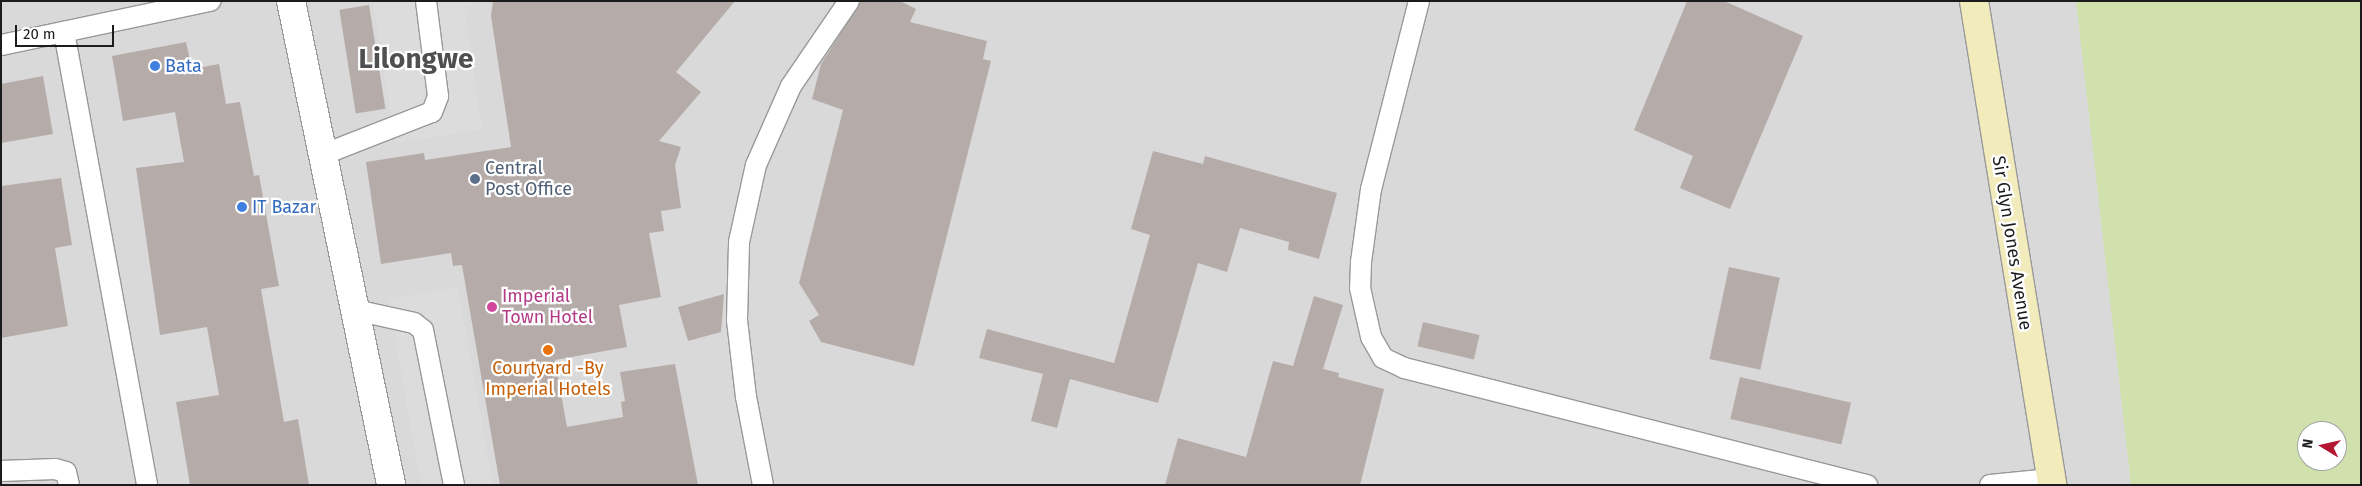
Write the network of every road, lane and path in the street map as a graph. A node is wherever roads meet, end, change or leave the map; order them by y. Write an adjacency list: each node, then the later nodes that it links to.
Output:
1 (210, 1): 7 (lane)
2 (291, 1): 9 (street)
3 (426, 1): 9 (lane)
4 (849, 1): 17 (lane)
5 (1419, 1): 18 (lane)
6 (1974, 1): 12 (main road, Sir Glyn Jones Avenue)
7 (64, 32): 8 (lane); 14 (lane)
8 (1, 45)
9 (322, 155): 10 (street)
10 (355, 310): 15 (street); 16 (lane)
11 (1, 470): 13 (lane)
12 (2051, 482): 19 (lane)
13 (70, 485)
14 (146, 485)
15 (391, 485)
16 (454, 485)
17 (763, 485)
18 (1868, 485)
19 (1990, 485)

